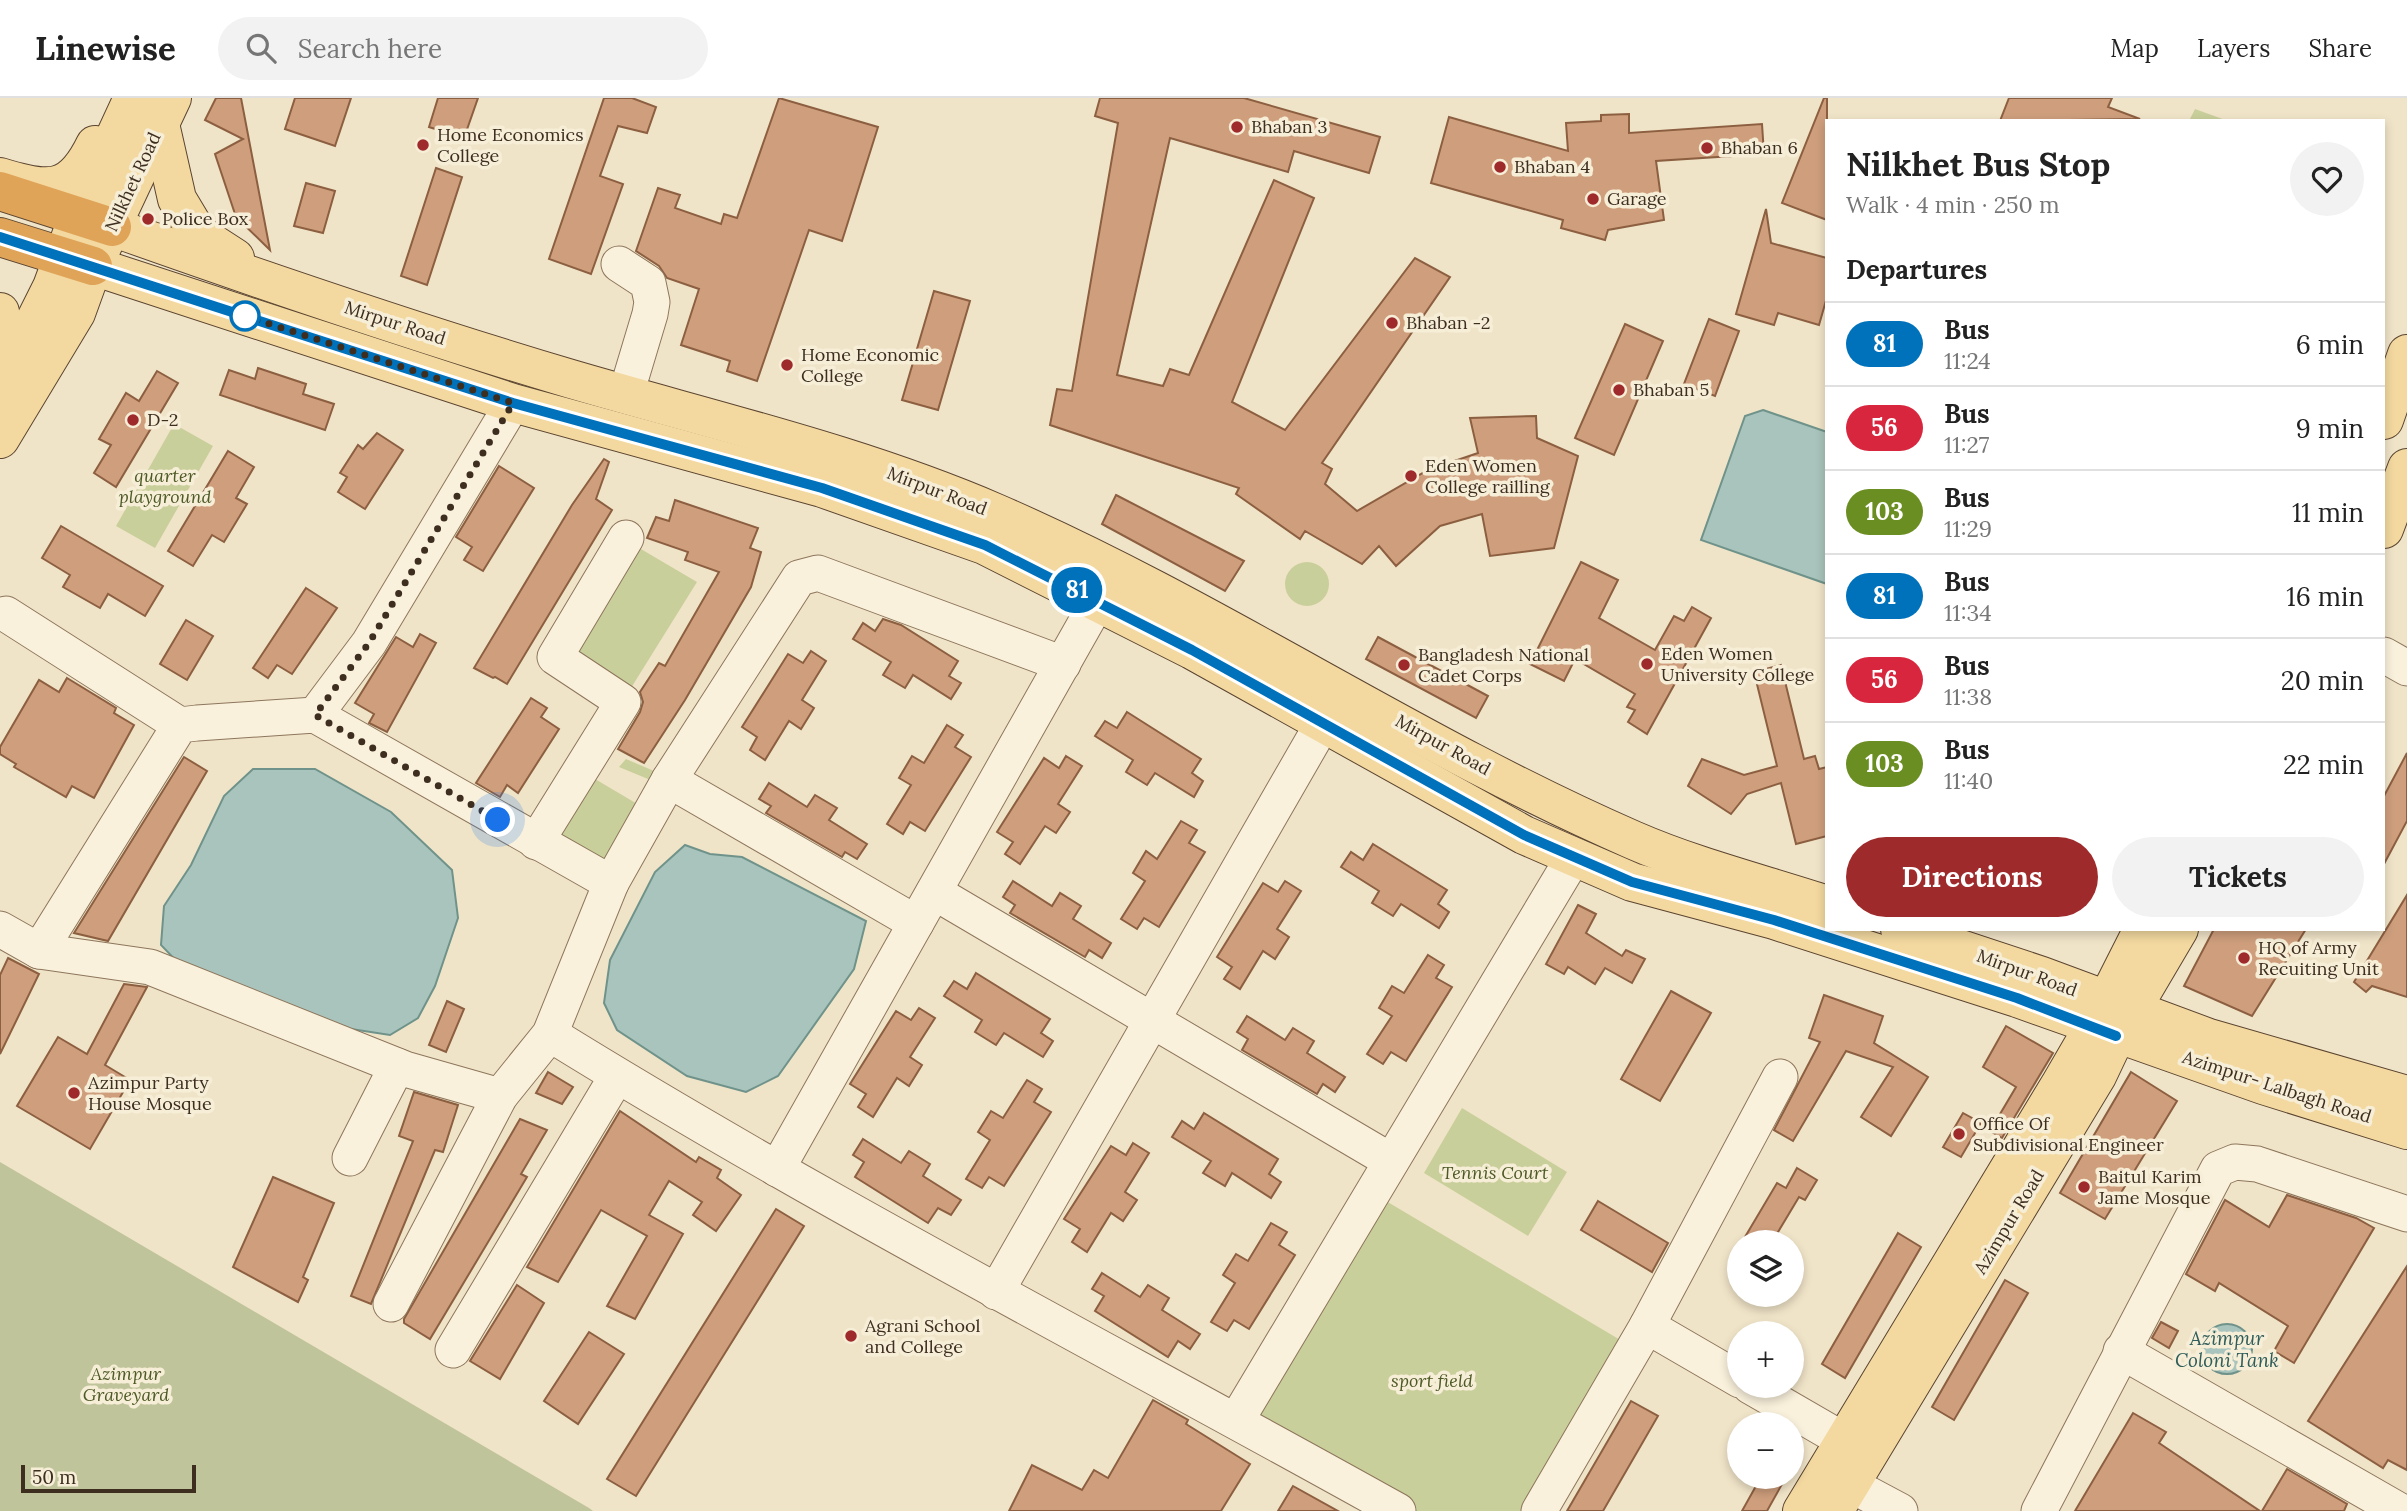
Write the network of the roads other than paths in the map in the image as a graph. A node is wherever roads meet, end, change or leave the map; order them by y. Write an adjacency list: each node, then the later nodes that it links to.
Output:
1 (118, 98): 3 (main road)
2 (155, 107): 5 (main road, Nilkhet Road); 9 (main road)
3 (0, 177)
4 (0, 191): 5 (highway, Mirpur Road)
5 (95, 222): 7 (main road, Nilkhet Road); 9 (main road, Mirpur Road)
6 (0, 237): 7 (highway, Mirpur Road)
7 (78, 262): 12 (main road); 14 (main road, Mirpur Road); 16 (main road)
8 (619, 264): 13 (street)
9 (275, 285): 13 (main road, Mirpur Road)
10 (0, 312): 12 (main road)
11 (2407, 354): 15 (main road)
12 (5, 383)
13 (626, 394): 33 (main road, Mirpur Road)
14 (513, 403): 20 (main road, Mirpur Road); 25 (street)
15 (2385, 417)
16 (0, 439)
17 (2407, 468): 18 (main road)
18 (2385, 526)
19 (626, 538): 29 (street)
20 (1098, 601): 23 (street); 26 (main road, Mirpur Road)
21 (6, 614): 27 (street)
22 (2385, 656): 24 (street)
23 (1063, 664): 28 (street); 32 (street)
24 (2407, 668)
25 (315, 715): 27 (street); 29 (street)
26 (1323, 723): 30 (main road, Mirpur Road); 39 (street)
27 (180, 725): 38 (street)
28 (669, 780): 31 (street); 34 (street)
29 (536, 842): 31 (street)
30 (1573, 858): 40 (main road, Mirpur Road); 49 (street)
31 (611, 883): 41 (street)
32 (934, 891): 34 (street); 39 (street)
33 (1825, 904)
34 (916, 923): 50 (street)
35 (1906, 931): 40 (main road, Mirpur Road)
36 (2143, 931): 40 (main road, Azimpur Road)
37 (2178, 931): 40 (main road, Azimpur Road)
38 (13, 943): 42 (street)
39 (1152, 1020): 49 (street); 52 (street)
40 (2124, 1023): 45 (main road); 47 (main road, Azimpur- Lalbagh Road); 60 (main road, Azimpur Road)
41 (550, 1034): 43 (street); 46 (street)
42 (397, 1066): 46 (street); 48 (street)
43 (617, 1076): 50 (street); 55 (street)
44 (1780, 1077): 54 (street)
45 (2407, 1095)
46 (500, 1096): 53 (street)
47 (2407, 1130)
48 (350, 1158)
49 (1391, 1160): 59 (street)
50 (777, 1169): 52 (street)
51 (2407, 1214): 56 (street)
52 (996, 1292): 59 (street)
53 (391, 1304)
54 (1647, 1326): 57 (street); 63 (street)
55 (453, 1350)
56 (2121, 1351): 61 (street); 66 (street)
57 (1727, 1372)
58 (1762, 1398): 60 (street)
59 (1236, 1421): 62 (street)
60 (1839, 1477): 64 (main road, Azimpur Road); 65 (street)
61 (2383, 1507)
62 (1398, 1511)
63 (1539, 1511)
64 (1802, 1511)
65 (1900, 1511)
66 (2039, 1511)

